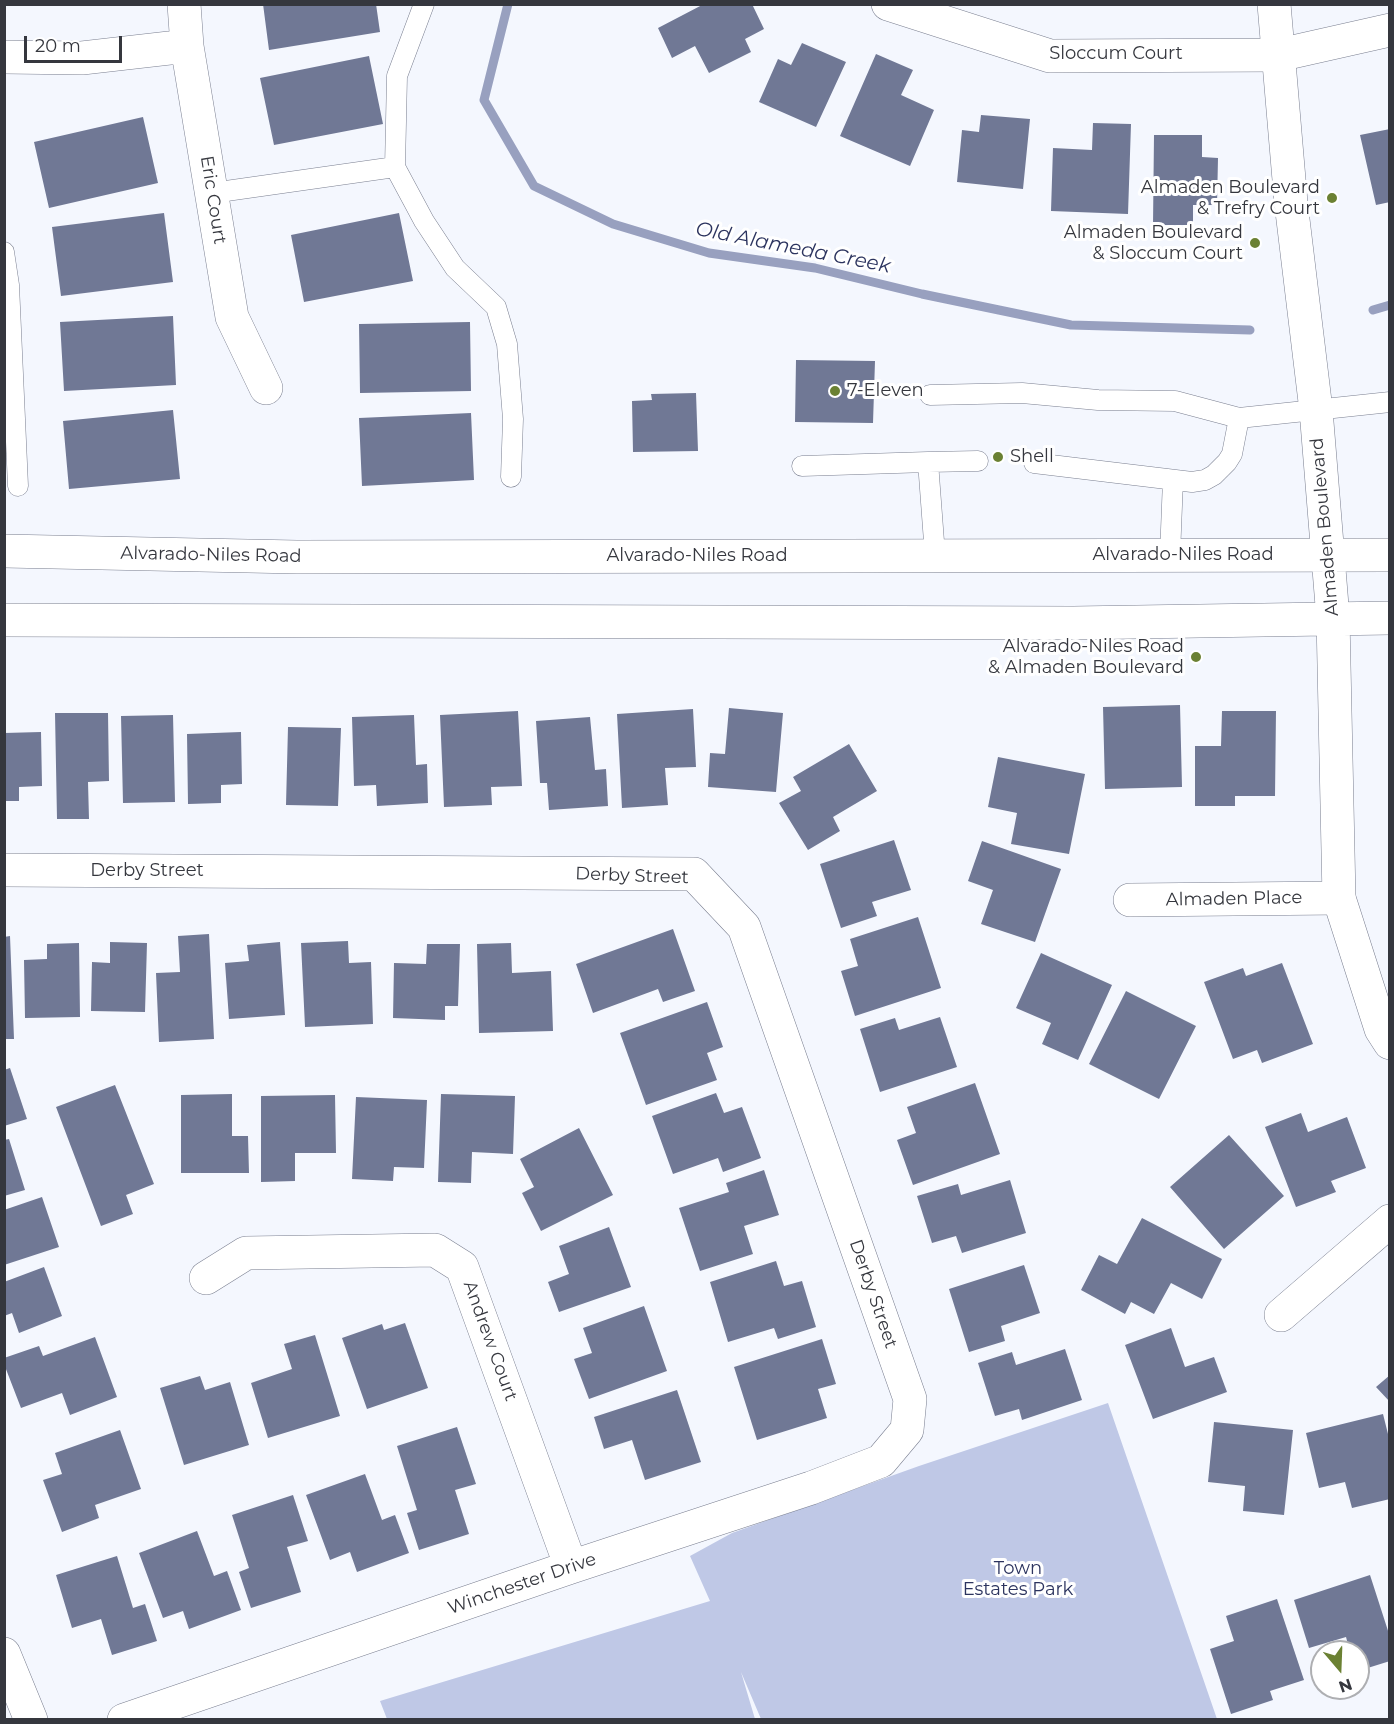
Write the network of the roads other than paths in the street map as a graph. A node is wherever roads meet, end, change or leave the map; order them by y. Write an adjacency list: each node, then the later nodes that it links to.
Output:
1 (184, 4): 6 (street, Eric Court)
2 (424, 4): 9 (lane)
3 (888, 4): 7 (street, Sloccum Court)
4 (1274, 4): 7 (street, Almaden Boulevard)
5 (1389, 30): 7 (street, Sloccum Court)
6 (187, 46): 8 (street); 10 (street, Eric Court)
7 (1279, 55): 15 (street, Almaden Boulevard)
8 (4, 57)
9 (395, 167): 10 (lane); 21 (lane)
10 (213, 193): 12 (street, Eric Court)
11 (4, 252): 23 (lane)
12 (266, 388)
13 (930, 395): 16 (lane)
14 (1389, 402): 15 (lane)
15 (1316, 410): 16 (lane); 27 (street, Almaden Boulevard)
16 (1239, 418): 22 (lane)
17 (978, 461): 18 (lane)
18 (928, 462): 20 (lane); 25 (lane)
19 (1034, 463): 22 (lane)
20 (802, 466)
21 (511, 477)
22 (1173, 480): 26 (lane)
23 (18, 486)
24 (4, 551): 25 (street, Alvarado-Niles Road)
25 (935, 555): 26 (street, Alvarado-Niles Road)
26 (1170, 555): 27 (street, Alvarado-Niles Road)
27 (1328, 555): 28 (street, Alvarado-Niles Road); 29 (street, Almaden Boulevard)
28 (1389, 555)
29 (1333, 618): 30 (street); 31 (street); 33 (street, Almaden Boulevard)
30 (1389, 618)
31 (4, 620)
32 (4, 870): 39 (street, Derby Street)
33 (1339, 898): 34 (street, Almaden Place); 35 (street, Almaden Boulevard)
34 (1130, 900)
35 (1389, 1043)
36 (1389, 1221): 38 (street)
37 (206, 1278): 40 (street, Andrew Court)
38 (1281, 1315)
39 (907, 1430): 40 (street, Winchester Drive)
40 (571, 1567): 43 (street, Winchester Drive)
41 (4, 1654): 42 (street)
42 (31, 1719)
43 (124, 1719)

